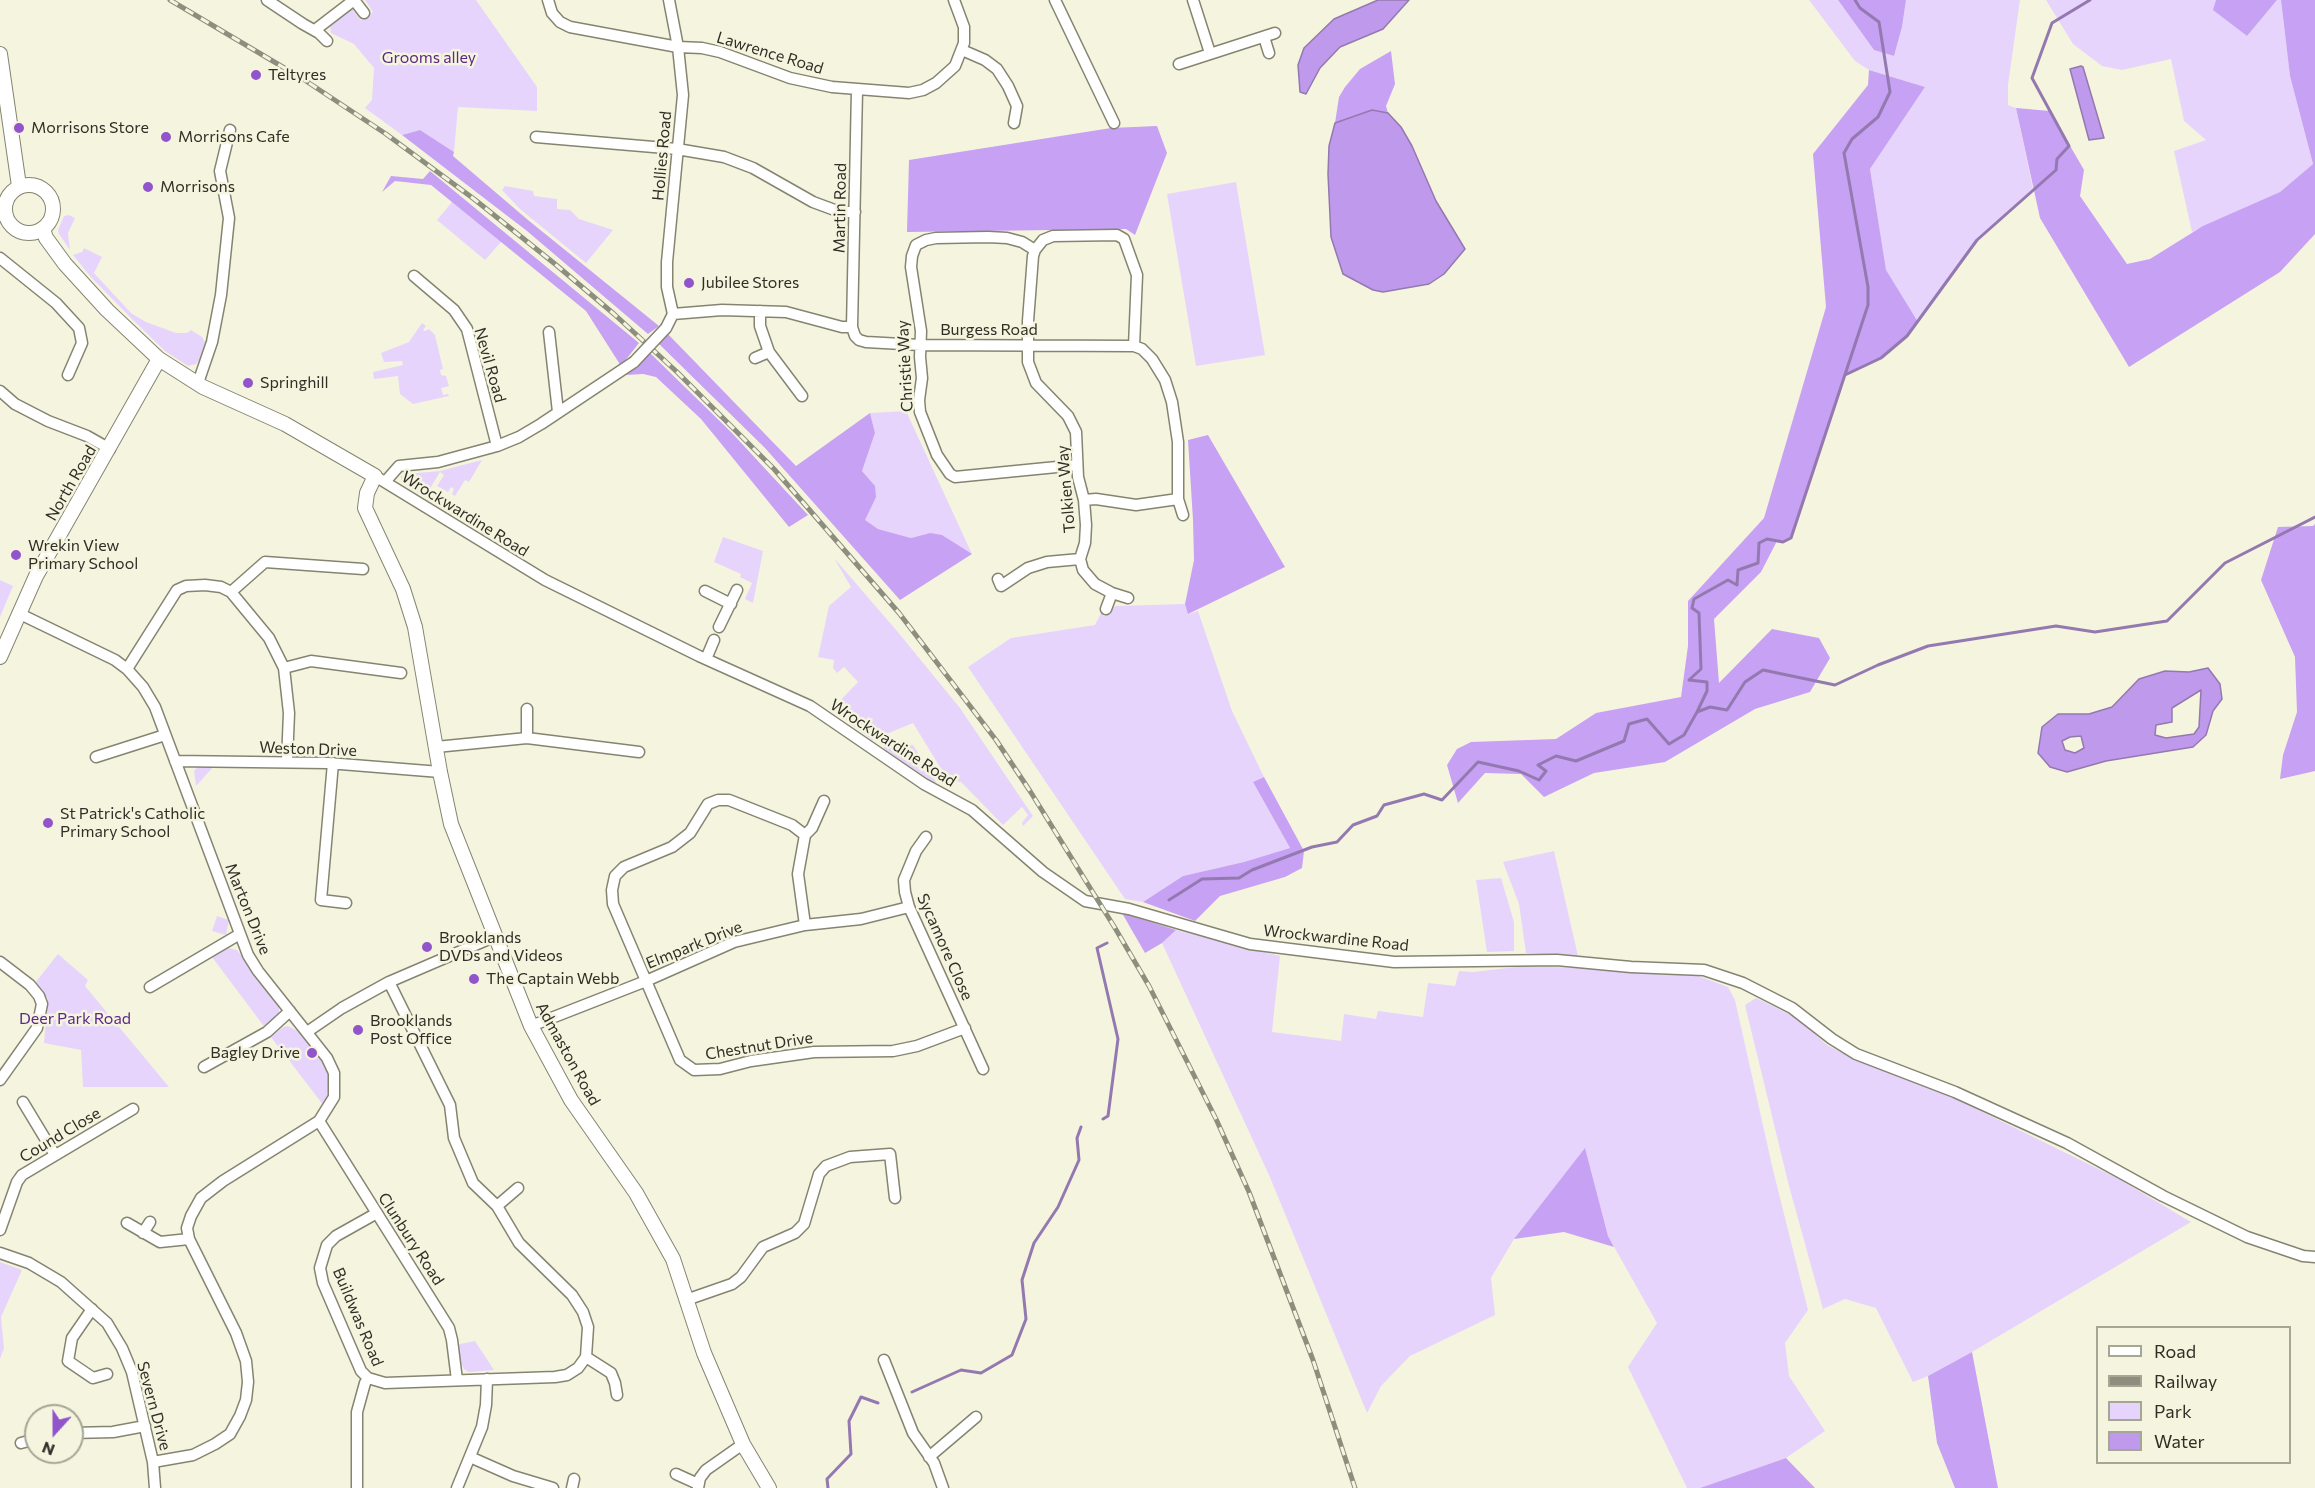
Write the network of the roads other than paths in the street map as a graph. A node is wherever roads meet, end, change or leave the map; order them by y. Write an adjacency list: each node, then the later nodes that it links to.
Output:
1 (267, 0): 9 (street)
2 (354, 0): 8 (street); 9 (street)
3 (548, 0): 11 (street, Lawrence Road)
4 (669, 0): 11 (street, Hollies Road)
5 (954, 0): 12 (street)
6 (1055, 0): 19 (street)
7 (1193, 0): 13 (street)
8 (364, 13)
9 (315, 30): 10 (street)
10 (327, 41)
11 (678, 47): 17 (street, Lawrence Road); 22 (street, Hollies Road)
12 (962, 50): 17 (street, Lawrence Road); 18 (street)
13 (1210, 53): 14 (street); 16 (street)
14 (1269, 53)
15 (0, 57): 23 (street)
16 (1179, 64)
17 (857, 90): 25 (street, Martin Road)
18 (1014, 123)
19 (1114, 123)
20 (230, 130): 41 (street)
21 (536, 137): 22 (street)
22 (677, 149): 25 (street); 31 (street, Hollies Road)
23 (19, 186): 24 (street); 26 (street)
24 (2, 208): 26 (street)
25 (855, 212): 32 (street, Martin Road)
26 (43, 229): 39 (street)
27 (1035, 250): 34 (street, Christie Way); 35 (street, Tolkien Way); 36 (street)
28 (0, 258): 40 (street)
29 (414, 276): 45 (street, Nevil Road)
30 (760, 311): 31 (street); 32 (street); 37 (street)
31 (673, 314): 44 (street, bridge)
32 (852, 327): 34 (street, Burgess Road)
33 (549, 332): 44 (street)
34 (920, 345): 35 (street, Burgess Road); 47 (street, Christie Way)
35 (1027, 346): 36 (street, Burgess Road); 47 (street, Tolkien Way)
36 (1134, 346): 49 (street)
37 (769, 352): 38 (street); 43 (street)
38 (756, 358)
39 (159, 359): 41 (street); 46 (street, North Road)
40 (68, 375)
41 (198, 383): 48 (street)
42 (0, 391): 46 (street)
43 (802, 396)
44 (558, 412): 45 (street)
45 (497, 446): 48 (street)
46 (110, 449): 62 (street, North Road)
47 (1077, 465): 50 (street, Tolkien Way)
48 (380, 479): 66 (street, Wrockwardine Road); 73 (street, Admaston Road)
49 (1178, 499): 50 (street); 51 (street)
50 (1084, 500): 52 (street, Tolkien Way)
51 (1183, 515)
52 (1080, 560): 54 (street); 58 (street)
53 (363, 569): 57 (street)
54 (998, 579)
55 (737, 590): 60 (street)
56 (705, 591): 60 (street)
57 (231, 592): 67 (street); 68 (street)
58 (1112, 593): 59 (street); 61 (street)
59 (1128, 598)
60 (731, 604): 63 (street)
61 (1106, 609)
62 (18, 613): 65 (street, North Road); 68 (street, Marton Drive)
63 (719, 627)
64 (714, 640): 66 (street)
65 (0, 657)
66 (706, 659): 113 (street, Wrockwardine Road)
67 (284, 668): 69 (street); 77 (street)
68 (127, 669): 71 (street, Marton Drive)
69 (395, 676)
70 (527, 709): 72 (street)
71 (165, 735): 75 (street); 76 (street, Marton Drive)
72 (527, 738): 73 (street); 74 (street)
73 (436, 747): 79 (street, Admaston Road)
74 (639, 752)
75 (96, 757)
76 (175, 761): 77 (street, Weston Drive); 86 (street, Marton Drive)
77 (287, 761): 78 (street, Weston Drive)
78 (333, 763): 79 (street, Weston Drive); 83 (street)
79 (440, 772): 87 (street, Admaston Road)
80 (824, 801): 81 (street)
81 (805, 835): 85 (street); 89 (street, Chestnut Drive)
82 (926, 837): 84 (street, Sycamore Close)
83 (346, 903)
84 (909, 907): 85 (street, Elmpark Drive); 94 (street, Sycamore Close)
85 (805, 925): 89 (street, Elmpark Drive)
86 (240, 934): 91 (street); 92 (street, Marton Drive)
87 (495, 936): 90 (street); 93 (street, Admaston Road)
88 (0, 962): 98 (street)
89 (646, 981): 93 (street, Elmpark Drive); 94 (street, Chestnut Drive)
90 (389, 982): 95 (street); 105 (street)
91 (150, 987)
92 (290, 1011): 95 (street, Marton Drive); 96 (street)
93 (531, 1026): 114 (street, Admaston Road)
94 (965, 1028): 97 (street, Sycamore Close)
95 (307, 1032): 101 (street, Marton Drive)
96 (204, 1067)
97 (983, 1069)
98 (0, 1080)
99 (23, 1102): 102 (street)
100 (133, 1109): 102 (street, Cound Close)
101 (319, 1121): 106 (street, Clunbury Road); 111 (street, Marton Drive)
102 (55, 1155): 109 (street, Cound Close)
103 (518, 1188): 105 (street)
104 (895, 1198): 114 (street)
105 (497, 1206): 116 (street)
106 (377, 1213): 121 (street, Buildwas Road); 123 (street, Clunbury Road)
107 (150, 1221): 110 (street)
108 (127, 1223): 110 (street)
109 (0, 1230)
110 (143, 1233): 111 (street)
111 (189, 1239): 133 (street)
112 (0, 1253): 115 (street, Severn Drive)
113 (2315, 1257)
114 (686, 1300): 130 (street, Admaston Road)
115 (92, 1309): 118 (street); 126 (street, Severn Drive)
116 (586, 1358): 122 (street, Buildwas Road); 124 (street)
117 (884, 1360): 131 (street)
118 (68, 1361): 119 (street); 120 (street)
119 (57, 1366)
120 (107, 1374)
121 (368, 1378): 123 (street, Buildwas Road); 137 (street)
122 (486, 1379): 123 (street, Buildwas Road); 132 (street)
123 (457, 1380)
124 (617, 1395)
125 (976, 1417): 131 (street)
126 (145, 1426): 127 (street); 133 (street, Severn Drive)
127 (84, 1433)
128 (24, 1442): 129 (street)
129 (21, 1443)
130 (743, 1444): 135 (street); 140 (street, Admaston Road)
131 (929, 1456): 141 (street)
132 (470, 1457): 138 (street); 139 (street)
133 (153, 1462): 136 (street, Severn Drive)
134 (676, 1474): 135 (street)
135 (698, 1486)
136 (155, 1488)
137 (357, 1488)
138 (457, 1488)
139 (553, 1488)
140 (769, 1488)
141 (943, 1488)

